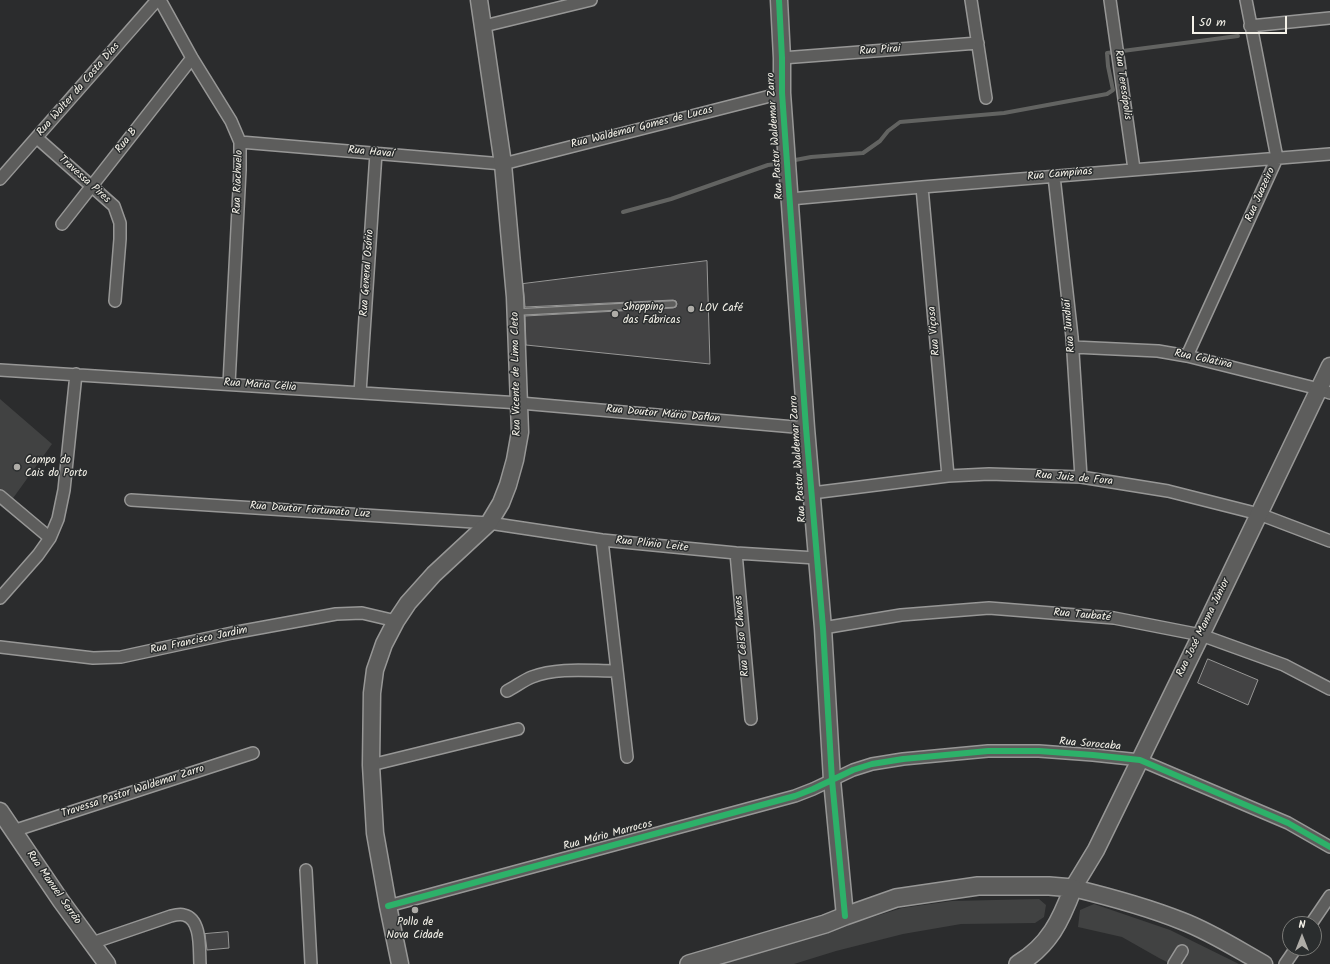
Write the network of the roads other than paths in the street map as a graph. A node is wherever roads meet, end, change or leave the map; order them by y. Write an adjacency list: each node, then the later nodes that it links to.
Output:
1 (158, 0): 12 (street, Rua Riachuelo); 16 (street, Rua Walter da Costa Dias)
2 (479, 0): 9 (main road, Rua Vicente de Lima Cleto)
3 (591, 0): 9 (street)
4 (779, 0): 13 (main road, Rua Pastor Waldemar Zarro)
5 (971, 0): 11 (street)
6 (1110, 0): 22 (street, Rua Teresópolis)
7 (1246, 0): 10 (street, Rua Juazeiro)
8 (1330, 18): 10 (street)
9 (484, 26): 21 (main road, Rua Vicente de Lima Cleto)
10 (1250, 26): 20 (street, Rua Juazeiro)
11 (978, 43): 13 (street, Rua Pirai); 15 (street)
12 (192, 58): 17 (street, Rua Riachuelo); 25 (street, Rua B)
13 (782, 58): 14 (main road, Rua Pastor Waldemar Zarro)
14 (782, 92): 21 (street, Rua Waldemar Gomes de Lucas); 27 (main road, Rua Pastor Waldemar Zarro)
15 (986, 98)
16 (37, 138): 24 (street, Rua Walter da Costa Dias); 25 (street, Travessa Pires)
17 (240, 142): 18 (street, Rua Havaí); 37 (street, Rua Riachuelo)
18 (376, 154): 21 (street, Rua Havaí); 39 (street, Rua General Osório)
19 (1330, 154): 20 (street, Rua Campínas)
20 (1277, 158): 22 (street, Rua Campínas); 33 (street, Rua Juazeiro)
21 (503, 164): 31 (main road, Rua Vicente de Lima Cleto)
22 (1134, 169): 23 (street, Rua Campínas)
23 (1054, 176): 26 (street, Rua Campínas); 32 (street, Rua Jundiaí)
24 (0, 179)
25 (91, 187): 28 (street, Rua B); 29 (street, Travessa Pires)
26 (922, 187): 27 (street, Rua Campínas); 42 (street, Rua Viçosa)
27 (790, 199): 41 (main road, Rua Pastor Waldemar Zarro)
28 (62, 224)
29 (115, 300)
30 (672, 304): 31 (lane)
31 (515, 312): 40 (main road, Rua Vicente de Lima Cleto)
32 (1072, 347): 33 (street, Rua Colatina); 43 (street, Rua Jundiaí)
33 (1188, 356): 38 (street, Rua Colatina)
34 (1330, 366): 38 (main road, Rua José Manna Júnior)
35 (0, 370): 36 (street, Rua Maria Célia)
36 (76, 374): 37 (street, Rua Maria Célia); 49 (street)
37 (229, 384): 39 (street, Rua Maria Célia)
38 (1324, 391): 47 (main road, Rua José Manna Júnior)
39 (360, 393): 40 (street, Rua Maria Célia)
40 (520, 403): 41 (street, Rua Doutor Mário Daflon); 48 (main road, Rua Vicente de Lima Cleto)
41 (806, 428): 44 (main road, Rua Pastor Waldemar Zarro)
42 (948, 476): 43 (street, Rua Juiz de Fora); 44 (street, Rua Juiz de Fora)
43 (1081, 477): 47 (street, Rua Juiz de Fora)
44 (812, 493): 53 (main road, Rua Pastor Waldemar Zarro)
45 (0, 496): 49 (street)
46 (131, 500): 48 (street, Rua Doutor Fortunato Luz)
47 (1259, 514): 51 (street, Rua Juiz de Fora); 57 (main road, Rua José Manna Júnior)
48 (489, 523): 50 (street, Rua Plínio Leite); 55 (main road, Rua Vicente de Lima Cleto)
49 (50, 538): 54 (street)
50 (602, 540): 52 (street, Rua Plínio Leite); 59 (street)
51 (1330, 541)
52 (736, 553): 53 (street, Rua Plínio Leite); 62 (street, Rua Celso Chaves)
53 (816, 558): 56 (main road, Rua Pastor Waldemar Zarro)
54 (0, 598)
55 (396, 621): 58 (street, Rua Francisco Jardim); 67 (main road, Rua Vicente de Lima Cleto)
56 (823, 628): 57 (street, Rua Taubaté); 68 (main road, Rua Pastor Waldemar Zarro)
57 (1201, 635): 60 (street, Rua Taubaté); 66 (main road, Rua José Manna Júnior)
58 (0, 647)
59 (616, 672): 61 (street); 65 (street)
60 (1330, 689)
61 (508, 691)
62 (751, 719)
63 (518, 729): 67 (street)
64 (253, 753): 70 (street, Travessa Pastor Waldemar Zarro)
65 (626, 757)
66 (1140, 760): 68 (street, Rua Sorocaba); 71 (street, Rua Sorocaba); 73 (main road, Rua José Manna Júnior)
67 (371, 765): 75 (main road, Rua Vicente de Lima Cleto)
68 (832, 780): 75 (street, Rua Mário Marrocos); 76 (main road, Rua Pastor Waldemar Zarro)
69 (0, 811): 70 (main road, Rua Manuel Serrão)
70 (12, 831): 78 (main road, Rua Manuel Serrão)
71 (1330, 847)
72 (306, 870): 82 (street)
73 (1074, 888): 76 (main road); 85 (main road); 87 (main road)
74 (1330, 896): 77 (street)
75 (388, 906): 83 (main road, Rua Vicente de Lima Cleto)
76 (845, 916): 84 (main road)
77 (1316, 916)
78 (92, 943): 80 (main road, Rua Manuel Serrão); 81 (street)
79 (1182, 951): 86 (street)
80 (107, 964)
81 (200, 964)
82 (311, 964)
83 (400, 964)
84 (689, 964)
85 (1018, 964)
86 (1174, 964)
87 (1264, 964)

